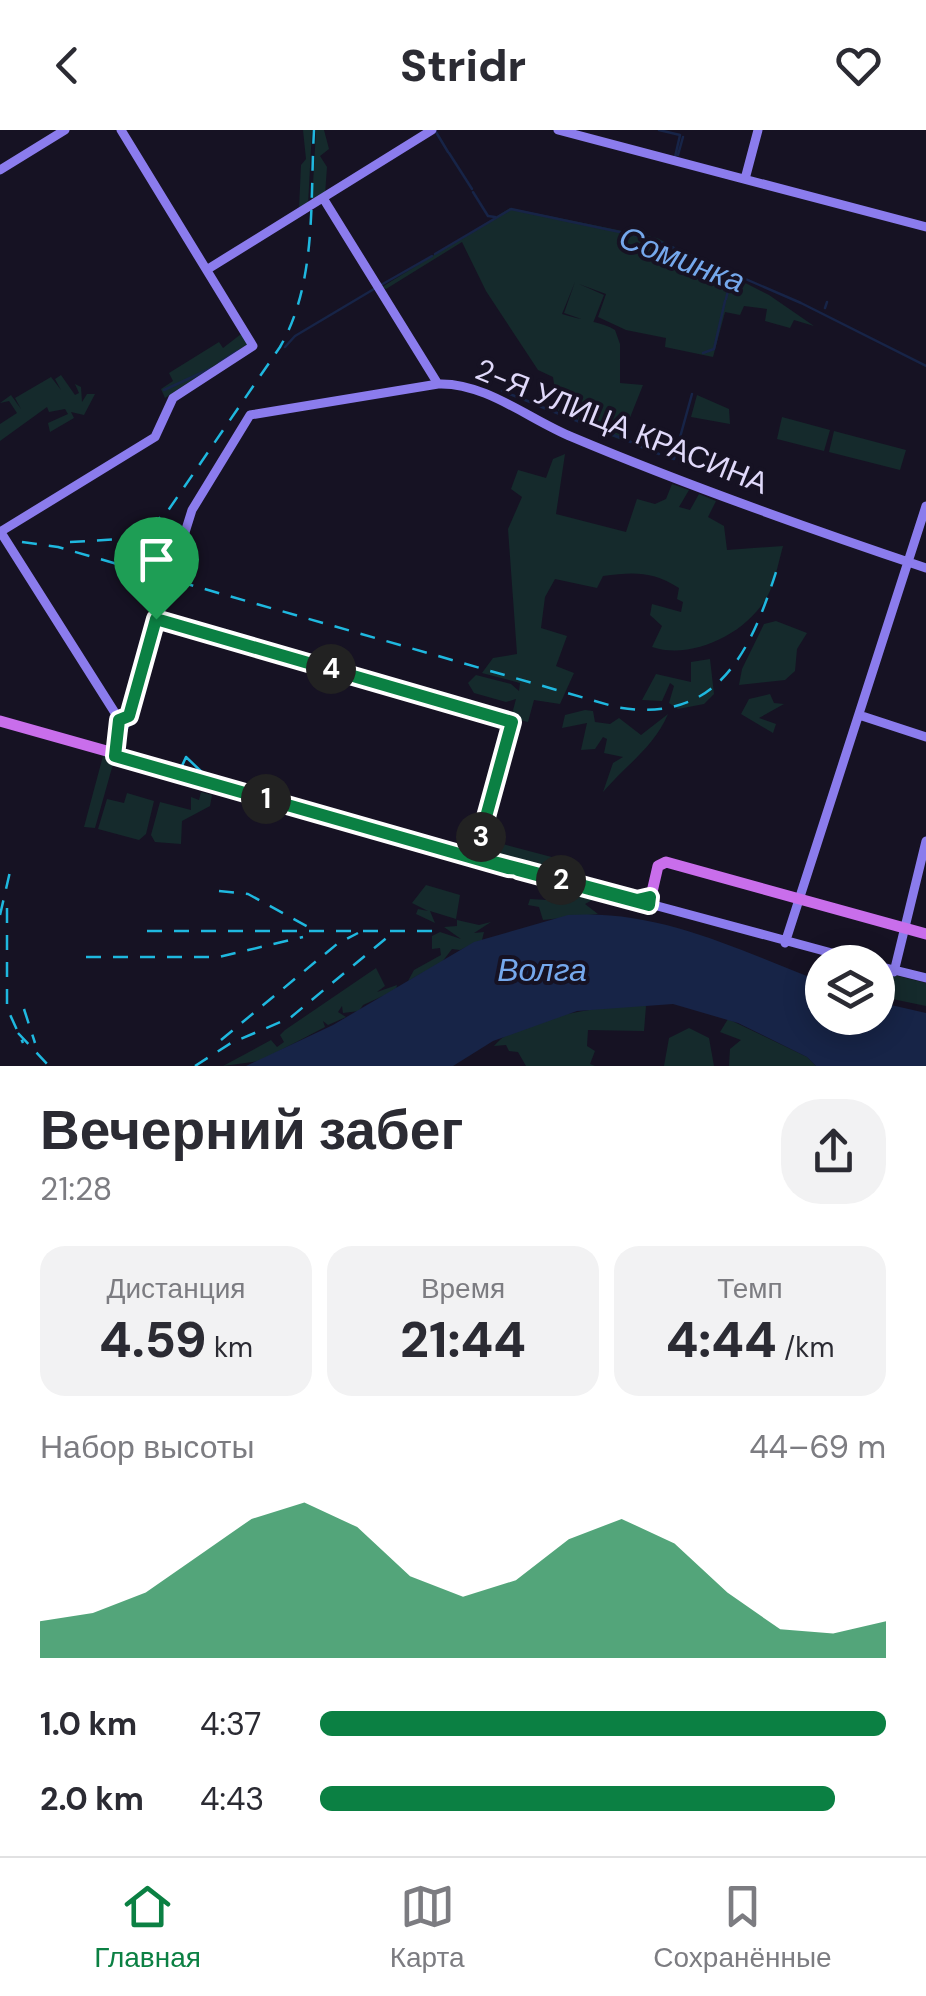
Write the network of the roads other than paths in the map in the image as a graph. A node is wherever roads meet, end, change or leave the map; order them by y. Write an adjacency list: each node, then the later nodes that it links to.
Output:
1 (64, 130): 6 (main road)
2 (121, 130): 10 (main road)
3 (432, 130): 8 (main road)
4 (558, 130): 7 (main road)
5 (758, 130): 7 (main road)
6 (0, 170)
7 (745, 179): 9 (main road)
8 (323, 198): 10 (main road); 11 (main road)
9 (926, 226)
10 (208, 269): 13 (main road)
11 (438, 384): 16 (main road, 2-Я УЛИЦА КРАСИНА); 18 (main road, 2-Я УЛИЦА КРАСИНА)
12 (926, 506): 16 (main road)
13 (1, 530): 15 (main road); 19 (main road)
14 (0, 548): 15 (main road)
15 (15, 556): 19 (main road)
16 (910, 562): 17 (main road, 2-Я УЛИЦА КРАСИНА); 20 (main road)
17 (926, 568)
18 (156, 619): 21 (main road); 26 (main road)
19 (67, 633): 21 (main road)
20 (860, 712): 23 (main road); 27 (main road)
21 (125, 720): 24 (main road)
22 (0, 722): 24 (main road)
23 (926, 734)
24 (115, 755): 26 (main road)
25 (925, 849): 29 (main road)
26 (475, 858): 28 (main road)
27 (797, 901): 28 (main road); 28 (main road); 29 (main road); 31 (main road)
28 (647, 902): 31 (main road)
29 (903, 930): 30 (main road); 33 (main road)
30 (926, 936)
31 (785, 942): 32 (main road)
32 (805, 947)
33 (895, 966)
34 (895, 971): 35 (main road)
35 (926, 978)

